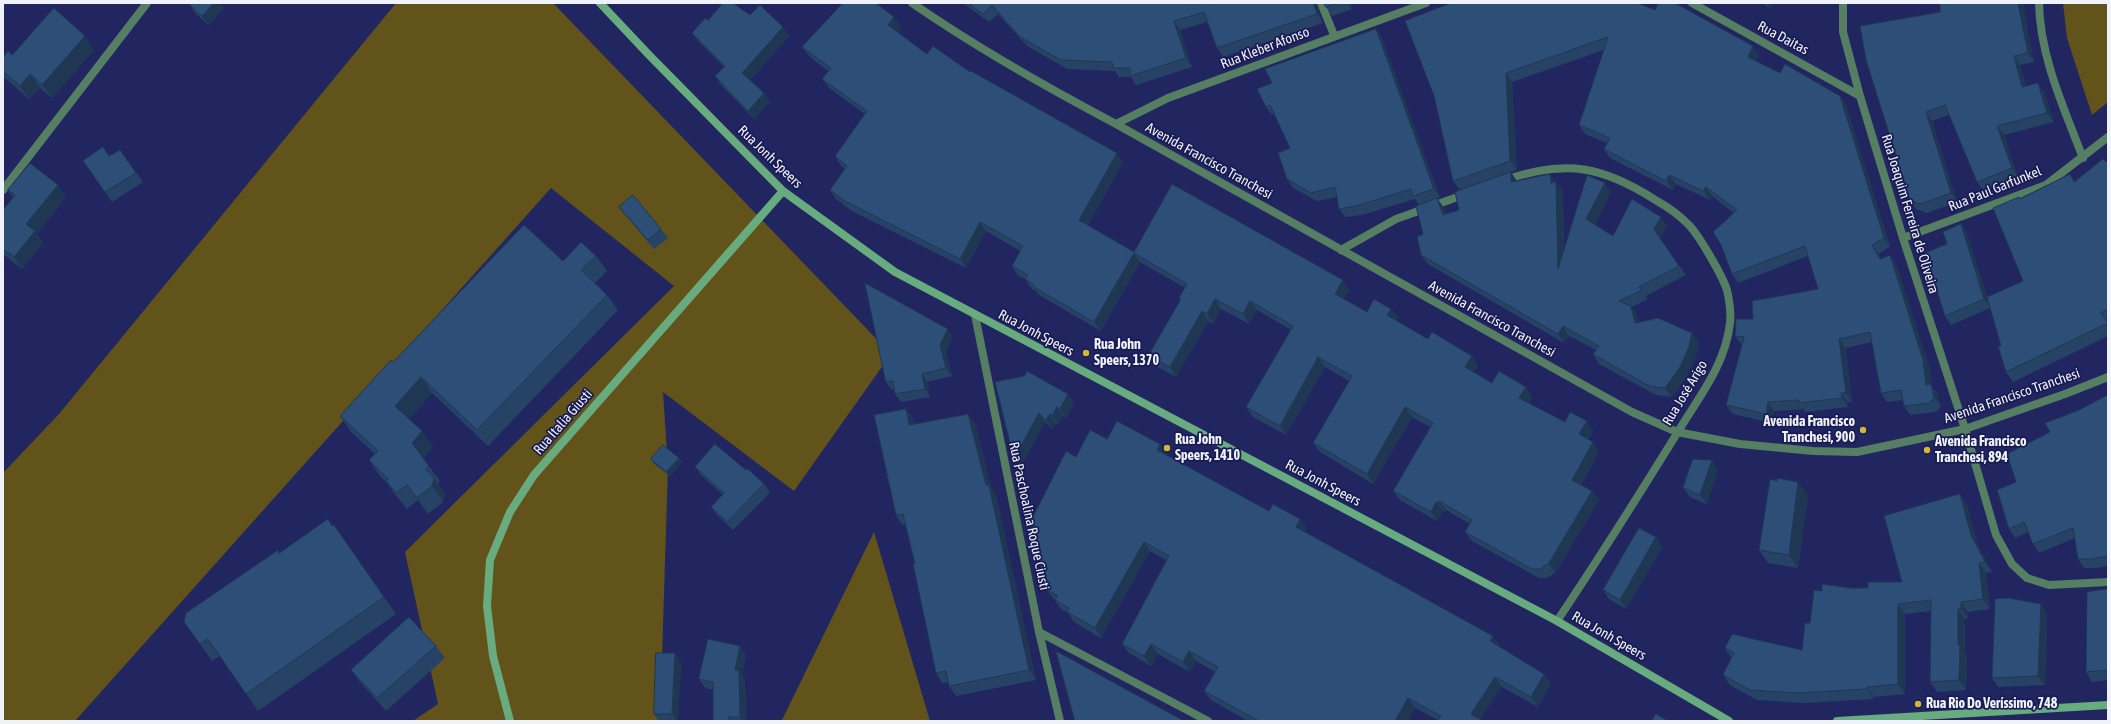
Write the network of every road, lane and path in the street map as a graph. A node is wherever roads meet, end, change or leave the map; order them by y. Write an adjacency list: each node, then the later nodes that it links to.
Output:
1 (147, 3): 15 (street)
2 (600, 3): 16 (main road, Rua Jonh Speers)
3 (912, 3): 11 (street, Avenida Francisco Tranchesi)
4 (1321, 3): 9 (street)
5 (1426, 3): 9 (street, Rua Kleber Afonso)
6 (1692, 3): 10 (street, Rua Daitas)
7 (1843, 3): 10 (street, Rua Joaquim Ferreira de Oliveira)
8 (2039, 3): 13 (street)
9 (1334, 35): 11 (street, Rua Kleber Afonso)
10 (1860, 96): 18 (street, Rua Joaquim Ferreira de Oliveira)
11 (1116, 124): 19 (street, Avenida Francisco Tranchesi)
12 (2108, 137): 13 (street, Rua Paul Garfunkel)
13 (2083, 158): 18 (street, Rua Paul Garfunkel)
14 (1496, 183): 23 (street, Rua José Arigo)
15 (3, 190)
16 (783, 191): 20 (main road, Rua Jonh Speers); 29 (main road, Rua Italia Giusti)
17 (1474, 191): 19 (street)
18 (1903, 238): 22 (street, Rua Joaquim Ferreira de Oliveira)
19 (1341, 250): 23 (street, Avenida Francisco Tranchesi)
20 (974, 315): 25 (main road, Rua Jonh Speers); 26 (street, Rua Paschoalina Roque Ciusti)
21 (2108, 377): 22 (street, Avenida Francisco Tranchesi)
22 (1965, 429): 23 (street, Avenida Francisco Tranchesi); 24 (street, Rua Joaquim Ferreira de Oliveira)
23 (1677, 432): 25 (street, Rua José Arigo)
24 (2108, 582)
25 (1557, 621): 32 (main road, Rua Jonh Speers)
26 (1039, 632): 30 (street, Rua Paschoalina Roque Ciusti); 31 (street)
27 (2108, 705): 28 (main road)
28 (1905, 719): 33 (main road)
29 (510, 721)
30 (1060, 721)
31 (1208, 721)
32 (1729, 721)
33 (1837, 721)

